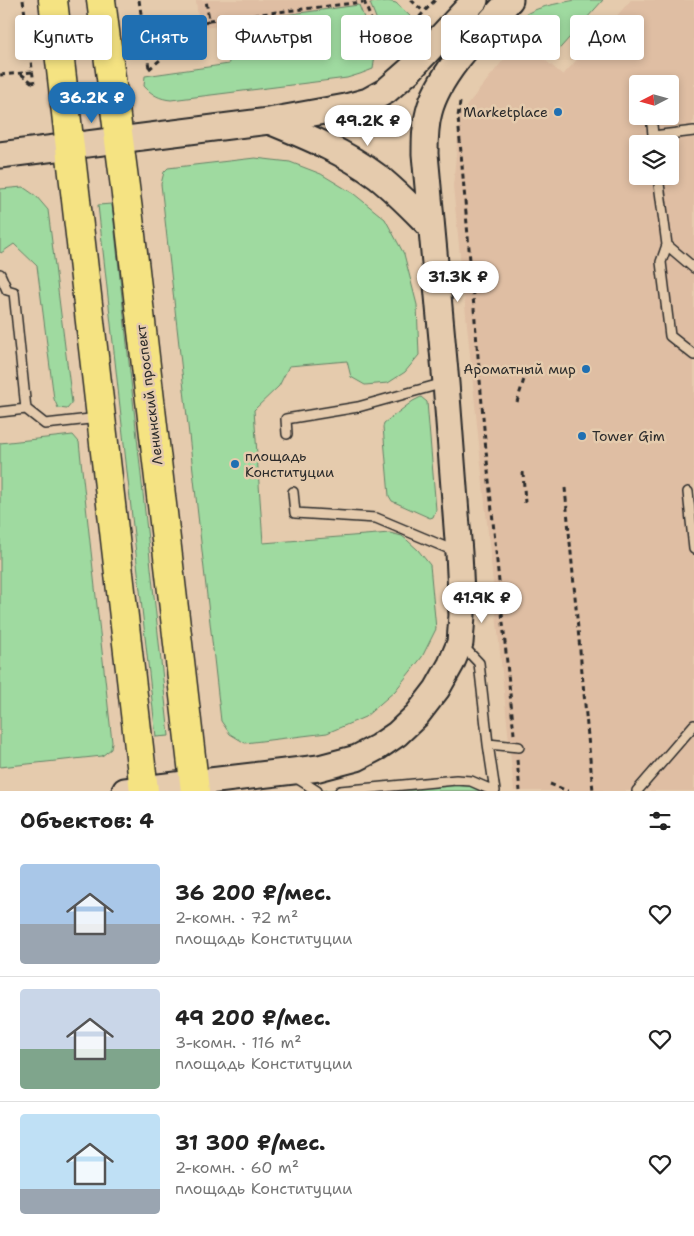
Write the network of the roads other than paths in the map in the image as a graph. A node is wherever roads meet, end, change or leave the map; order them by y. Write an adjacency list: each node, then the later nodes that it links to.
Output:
1 (53, 0): 11 (main road)
2 (101, 0): 10 (main road, Ленинский проспект)
3 (475, 0): 5 (main road)
4 (510, 0): 14 (main road)
5 (269, 121): 10 (main road); 14 (main road)
6 (652, 125): 8 (lane)
7 (694, 131): 9 (lane)
8 (653, 135)
9 (676, 135)
10 (119, 141): 11 (main road); 34 (main road, Ленинский проспект)
11 (70, 146): 12 (main road); 23 (main road)
12 (0, 155)
13 (659, 185): 15 (lane)
14 (431, 227): 20 (main road)
15 (667, 245): 16 (lane); 19 (lane)
16 (694, 268)
17 (0, 274): 18 (lane)
18 (4, 290): 21 (lane)
19 (694, 355)
20 (446, 383): 24 (lane); 28 (main road)
21 (26, 409): 22 (lane); 23 (lane)
22 (0, 412)
23 (100, 417): 35 (main road)
24 (287, 434)
25 (293, 492): 28 (lane)
26 (688, 492): 27 (lane)
27 (694, 549)
28 (459, 553): 29 (main road)
29 (460, 643): 31 (lane); 33 (main road)
30 (694, 725): 39 (lane)
31 (488, 744): 32 (lane); 38 (lane)
32 (517, 747)
33 (286, 771): 34 (main road); 36 (lane)
34 (195, 786): 35 (main road)
35 (137, 790)
36 (317, 791)
37 (340, 791): 38 (lane)
38 (494, 791)
39 (637, 791)

